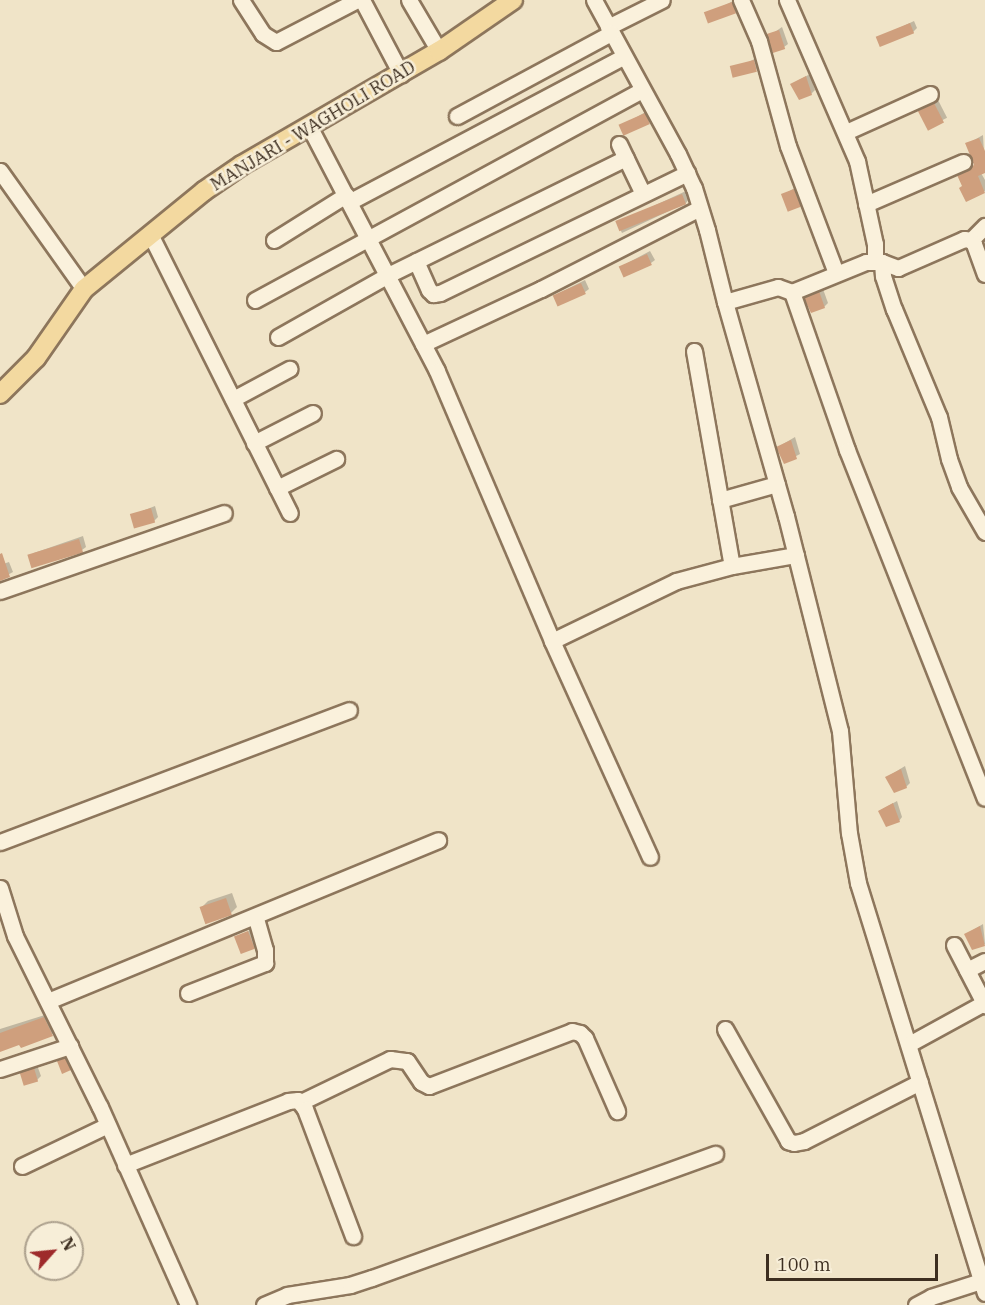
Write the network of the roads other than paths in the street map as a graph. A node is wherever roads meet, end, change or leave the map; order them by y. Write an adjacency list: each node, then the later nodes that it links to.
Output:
1 (241, 0): 2 (street)
2 (357, 0)
3 (362, 0): 13 (street)
4 (409, 0): 11 (street)
5 (513, 0): 11 (main road, MANJARI - WAGHOLI ROAD)
6 (594, 0): 10 (street)
7 (662, 0): 10 (street)
8 (741, 0): 33 (street)
9 (787, 0): 18 (street)
10 (609, 30): 12 (street); 16 (street)
11 (439, 51): 13 (main road, MANJARI - WAGHOLI ROAD)
12 (623, 57): 14 (street); 23 (street)
13 (401, 74): 17 (main road, MANJARI - WAGHOLI ROAD)
14 (642, 90): 21 (street); 28 (street)
15 (930, 94): 18 (street)
16 (457, 116)
17 (309, 126): 23 (street); 27 (main road, MANJARI - WAGHOLI ROAD)
18 (846, 132): 24 (street)
19 (963, 162): 24 (street)
20 (0, 171): 36 (street)
21 (687, 174): 22 (street); 25 (street)
22 (643, 194): 31 (street); 31 (street)
23 (348, 198): 28 (street); 29 (street)
24 (866, 204): 32 (street)
25 (700, 208): 39 (street); 41 (street)
26 (985, 226): 30 (street)
27 (150, 234): 36 (main road, MANJARI - WAGHOLI ROAD); 45 (street)
28 (367, 237): 35 (street); 38 (street)
29 (274, 240)
30 (971, 240): 32 (street); 34 (street)
31 (416, 261): 35 (street)
32 (879, 261): 33 (street); 54 (street)
33 (836, 273): 37 (street)
34 (985, 274)
35 (388, 275): 40 (street); 41 (street)
36 (84, 289): 44 (main road, MANJARI - WAGHOLI ROAD)
37 (792, 292): 39 (street); 60 (street)
38 (255, 300)
39 (725, 302): 49 (street)
40 (278, 338)
41 (423, 344): 58 (street)
42 (693, 351): 51 (street)
43 (289, 369): 45 (street)
44 (0, 394)
45 (232, 399): 47 (street)
46 (313, 413): 47 (street)
47 (254, 442): 50 (street)
48 (336, 459): 50 (street)
49 (777, 484): 51 (street); 55 (street)
50 (277, 488): 53 (street)
51 (720, 500): 56 (street)
52 (224, 513): 57 (street)
53 (290, 513)
54 (985, 532)
55 (796, 555): 56 (street); 73 (street)
56 (732, 566): 58 (street)
57 (0, 591)
58 (552, 641): 63 (street)
59 (349, 710): 62 (street)
60 (985, 798)
61 (438, 840): 65 (street)
62 (0, 842)
63 (650, 857)
64 (1, 891): 70 (street)
65 (255, 916): 69 (street); 70 (street)
66 (954, 945): 68 (street)
67 (985, 961): 68 (street)
68 (967, 970): 71 (street)
69 (188, 993)
70 (48, 1001): 74 (street)
71 (984, 1004): 73 (street)
72 (725, 1029): 76 (street)
73 (909, 1044): 76 (street)
74 (69, 1046): 75 (street); 79 (street)
75 (0, 1069)
76 (920, 1082): 84 (street)
77 (301, 1102): 78 (street); 81 (street); 83 (street)
78 (617, 1111)
79 (108, 1125): 81 (street); 82 (street)
80 (715, 1154): 87 (street)
81 (125, 1165): 86 (street)
82 (22, 1166)
83 (353, 1236)
84 (981, 1263): 85 (street)
85 (983, 1287): 88 (street)
86 (188, 1305)
87 (264, 1305)
88 (916, 1305)

